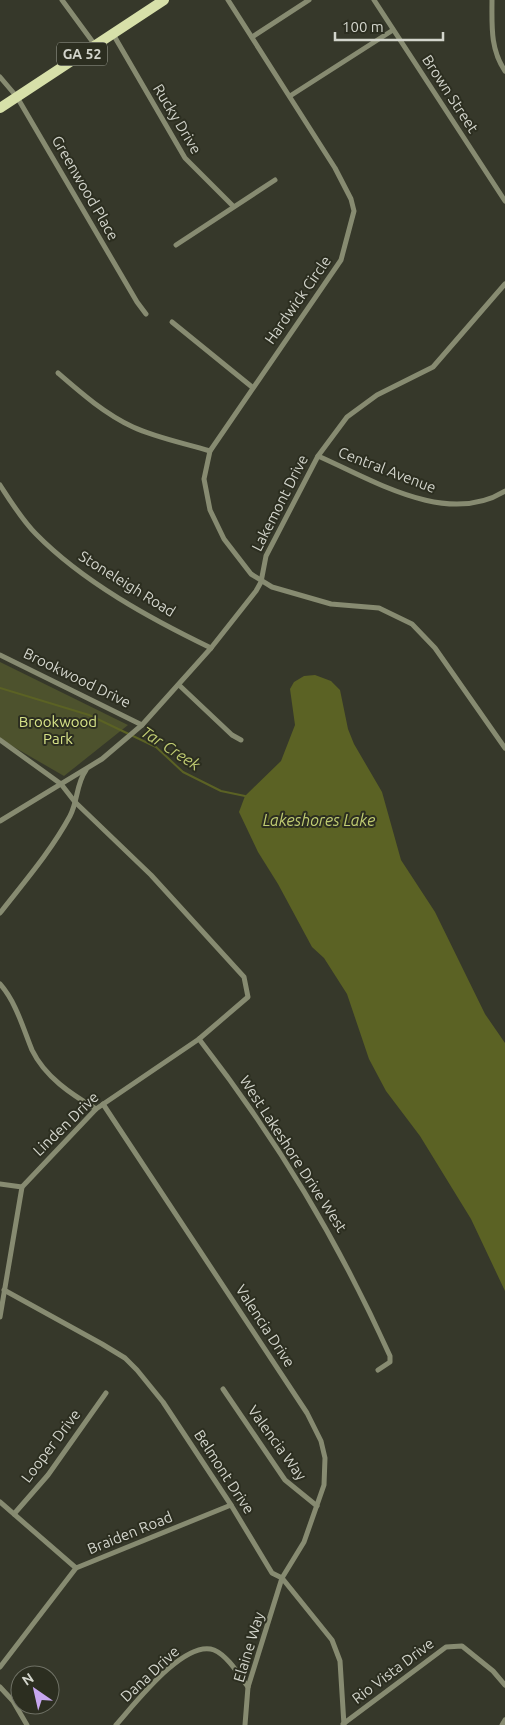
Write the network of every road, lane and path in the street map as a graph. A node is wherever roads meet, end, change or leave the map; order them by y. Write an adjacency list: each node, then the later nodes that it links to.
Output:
1 (62, 0): 10 (street)
2 (164, 0): 8 (main road, GA 52)
3 (228, 0): 9 (street, Hardwick Circle)
4 (309, 0): 9 (street)
5 (374, 0): 7 (street, Brown Street)
6 (492, 0): 11 (street)
7 (393, 30): 14 (street); 17 (street, Brown Street)
8 (113, 34): 10 (main road, GA 52); 18 (street, Rucky Drive)
9 (252, 38): 14 (street, Hardwick Circle)
10 (95, 46): 13 (main road, GA 52)
11 (505, 71)
12 (0, 77): 13 (street, Greenwood Place)
13 (17, 96): 15 (main road, GA 52); 21 (street, Greenwood Place)
14 (290, 96): 24 (street, Hardwick Circle)
15 (0, 108)
16 (275, 180): 18 (street)
17 (505, 201)
18 (233, 206): 19 (street)
19 (176, 245)
20 (505, 284): 26 (street, Lakemont Drive)
21 (146, 314)
22 (172, 322): 24 (street)
23 (58, 373): 25 (street)
24 (252, 387): 25 (street, Hardwick Circle)
25 (210, 450): 29 (street, Hardwick Circle)
26 (318, 456): 28 (street, Central Avenue); 29 (street, Lakemont Drive)
27 (0, 485): 30 (street, Stoneleigh Road)
28 (505, 491)
29 (261, 582): 30 (street, Lakemont Drive); 36 (street)
30 (211, 648): 32 (street, Lakemont Drive)
31 (0, 655): 33 (street, Brookwood Drive)
32 (179, 685): 33 (street, Lakemont Drive); 35 (street)
33 (142, 725): 37 (street, Lakemont Drive)
34 (0, 740): 38 (street)
35 (241, 740)
36 (505, 748)
37 (87, 768): 38 (street, Lakemont Drive); 39 (street)
38 (61, 784): 39 (street); 40 (street, Lakemont Drive)
39 (76, 804): 41 (street); 43 (street)
40 (0, 821)
41 (0, 913)
42 (0, 984): 45 (street)
43 (200, 1039): 44 (street, Linden Drive); 50 (street, West Lakeshore Drive West)
44 (103, 1104): 45 (street, Linden Drive); 55 (street, Valencia Drive)
45 (96, 1109): 47 (street, Linden Drive)
46 (0, 1184): 47 (street)
47 (22, 1187): 48 (street)
48 (4, 1290): 49 (street); 54 (street, Belmont Drive)
49 (0, 1317)
50 (378, 1370)
51 (223, 1389): 55 (street, Valencia Way)
52 (106, 1392): 56 (street, Looper Drive)
53 (0, 1502): 56 (street, Braiden Road)
54 (231, 1506): 57 (street, Braiden Road); 58 (street, Belmont Drive)
55 (317, 1506): 58 (street, Valencia Drive)
56 (14, 1514): 57 (street, Braiden Road)
57 (76, 1568): 59 (street)
58 (282, 1578): 62 (street, Elaine Way); 64 (street, Belmont Drive)
59 (0, 1667)
60 (505, 1685): 64 (street, Rio Vista Drive)
61 (0, 1687): 65 (street)
62 (248, 1687): 66 (street, Dana Drive); 67 (street, Elaine Way)
63 (505, 1720): 68 (street)
64 (343, 1724)
65 (27, 1725)
66 (116, 1725)
67 (245, 1725)
68 (502, 1725)

